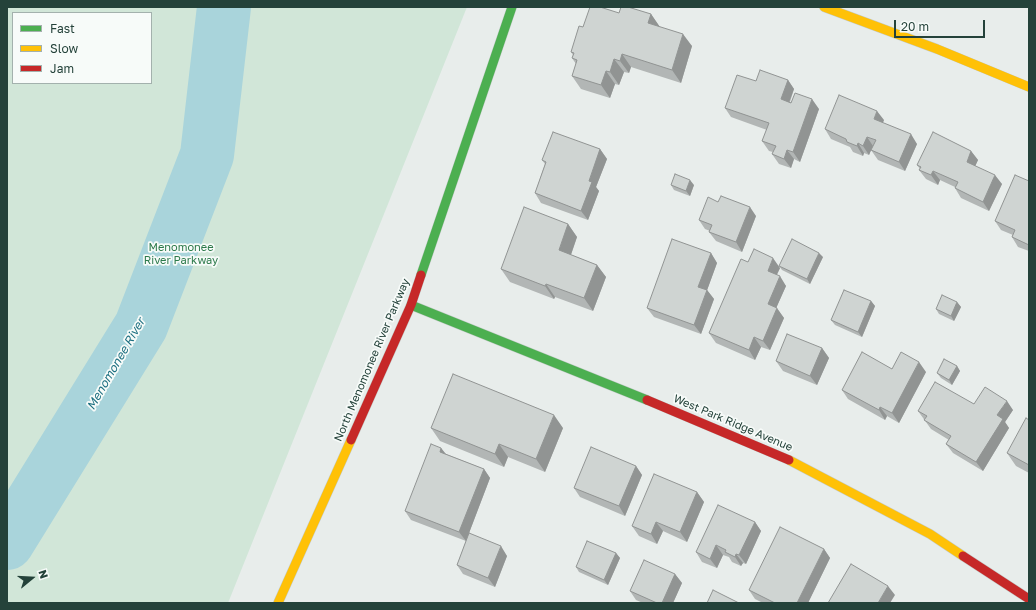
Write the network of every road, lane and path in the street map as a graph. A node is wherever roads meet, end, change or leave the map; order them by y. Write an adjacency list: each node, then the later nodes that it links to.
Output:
1 (512, 7): 4 (street, North Menomonee River Parkway)
2 (824, 7): 3 (street)
3 (1029, 87)
4 (411, 305): 5 (street, West Park Ridge Avenue); 6 (street, North Menomonee River Parkway)
5 (1029, 599)
6 (278, 603)

